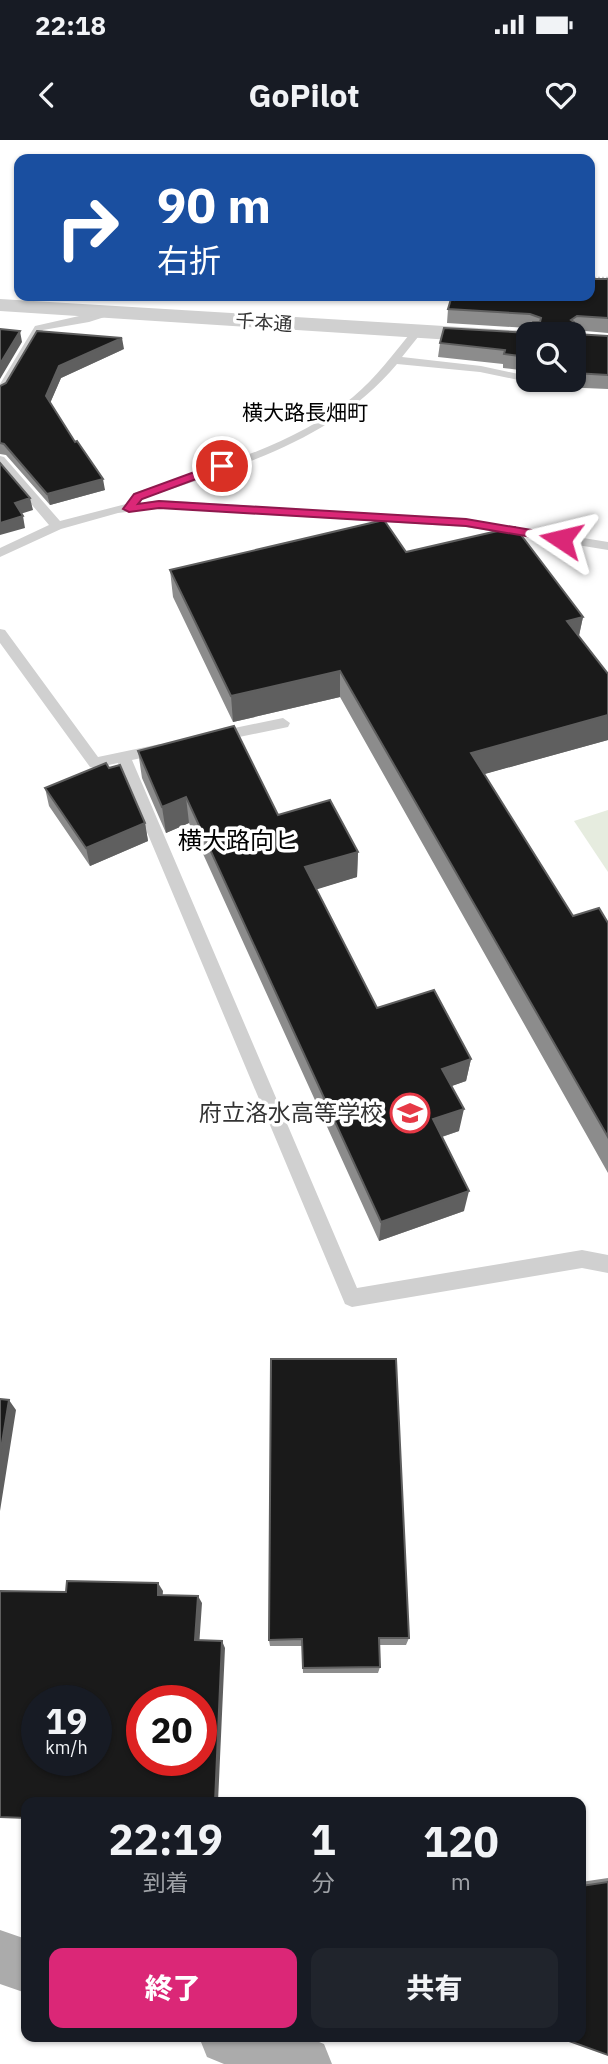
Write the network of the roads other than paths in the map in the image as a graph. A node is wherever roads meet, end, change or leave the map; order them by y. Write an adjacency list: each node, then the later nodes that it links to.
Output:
1 (0, 304): 2 (street, 千本通)
2 (110, 312): 3 (street, 千本通); 7 (lane)
3 (417, 332): 4 (street, 千本通); 5 (lane)
4 (516, 337)
5 (394, 360): 6 (lane); 9 (lane)
6 (516, 378)
7 (0, 393)
8 (0, 460): 10 (lane)
9 (129, 509): 10 (lane); 11 (lane)
10 (57, 526): 12 (lane)
11 (608, 547)
12 (0, 553)
13 (0, 633): 17 (lane)
14 (283, 723): 15 (lane)
15 (203, 740)
16 (177, 745): 17 (lane)
17 (123, 757): 18 (lane)
18 (608, 1264)
19 (0, 1956): 20 (main road)
20 (21, 1964)
21 (241, 2042): 22 (main road)
22 (304, 2064)

